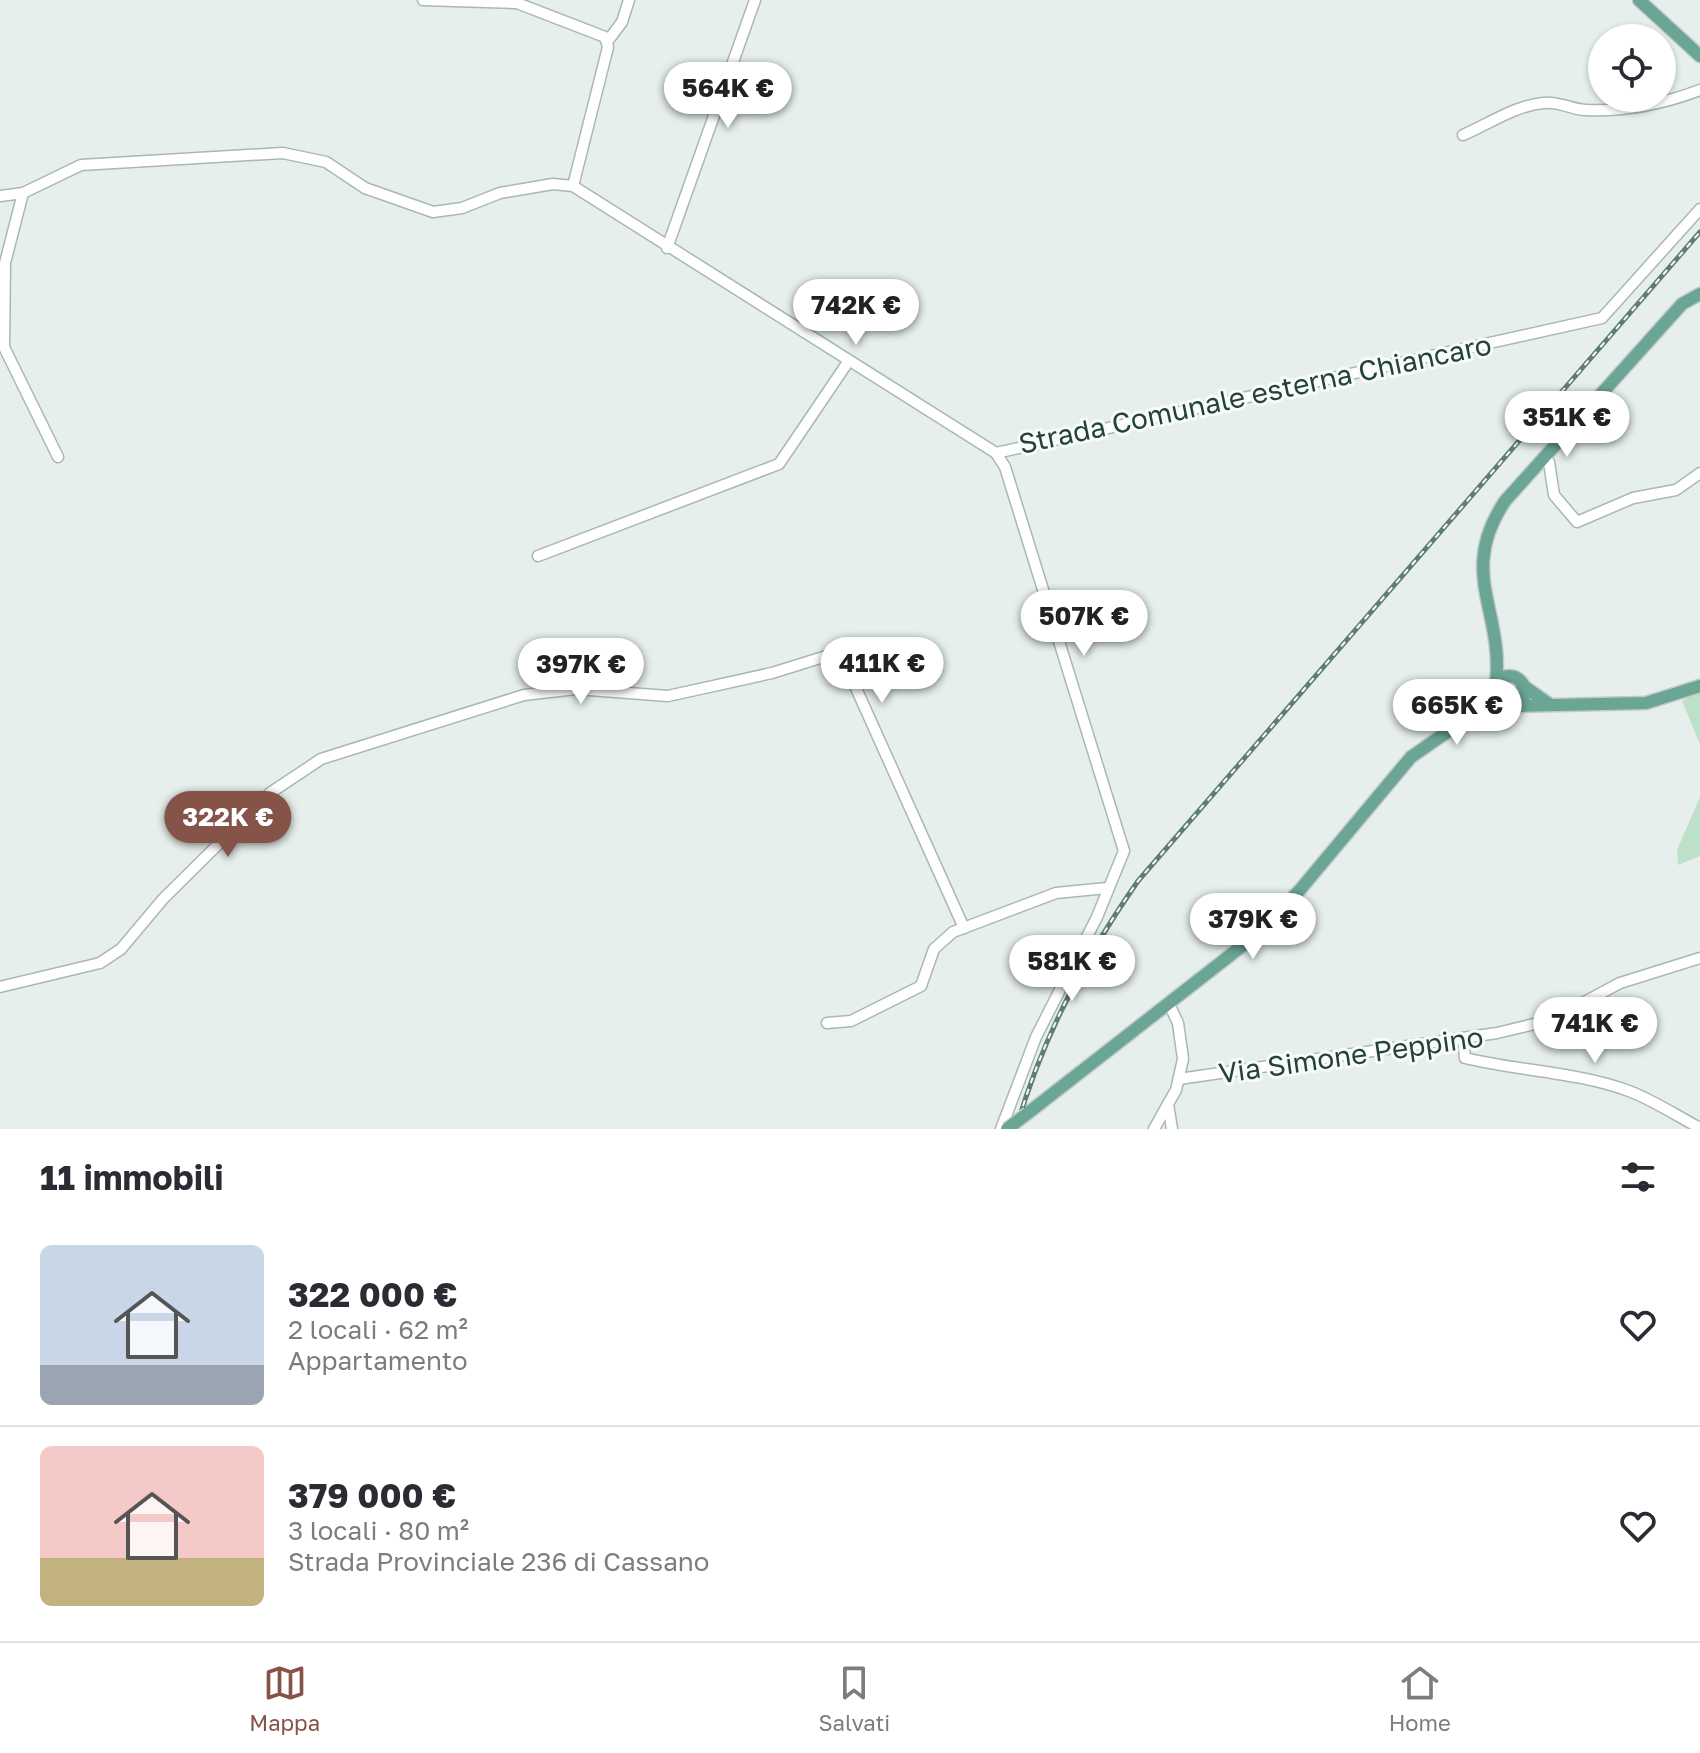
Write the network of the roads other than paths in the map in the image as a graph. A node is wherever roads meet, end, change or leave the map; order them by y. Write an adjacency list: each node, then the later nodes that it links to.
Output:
1 (423, 0): 5 (street)
2 (629, 0): 5 (street)
3 (755, 0): 13 (street)
4 (1639, 0): 6 (main road)
5 (607, 42): 9 (street)
6 (1700, 56)
7 (1700, 90): 8 (street)
8 (1463, 135)
9 (573, 186): 10 (street); 13 (street, Strada Comunale esterna Chiancaro)
10 (23, 193): 11 (street); 17 (street)
11 (0, 196)
12 (1700, 209): 16 (street, Strada Comunale esterna Chiancaro)
13 (667, 248): 15 (street, Strada Comunale esterna Chiancaro)
14 (1700, 294): 18 (main road)
15 (848, 362): 16 (street, Strada Comunale esterna Chiancaro); 20 (street)
16 (996, 453): 28 (street)
17 (58, 457)
18 (1544, 458): 19 (street); 21 (main road)
19 (1700, 473)
20 (538, 556)
21 (1497, 643): 22 (main road); 23 (main road)
22 (1520, 682): 23 (main road); 25 (main road); 26 (main road)
23 (1495, 686): 26 (main road); 27 (main road)
24 (1700, 686): 25 (main road)
25 (1549, 704): 26 (main road)
26 (1511, 707): 27 (main road)
27 (1472, 719): 32 (main road)
28 (1107, 888): 29 (street); 38 (street)
29 (964, 928): 31 (street); 33 (street)
30 (1700, 958): 34 (street, Via Simone Peppino)
31 (0, 987)
32 (1169, 1004): 35 (street); 38 (main road, bridge)
33 (827, 1023)
34 (1463, 1038): 35 (street, Via Simone Peppino); 37 (street)
35 (1179, 1079): 36 (street)
36 (1168, 1104): 39 (street); 40 (street)
37 (1700, 1128)
38 (1004, 1129)
39 (1154, 1129)
40 (1172, 1129)

